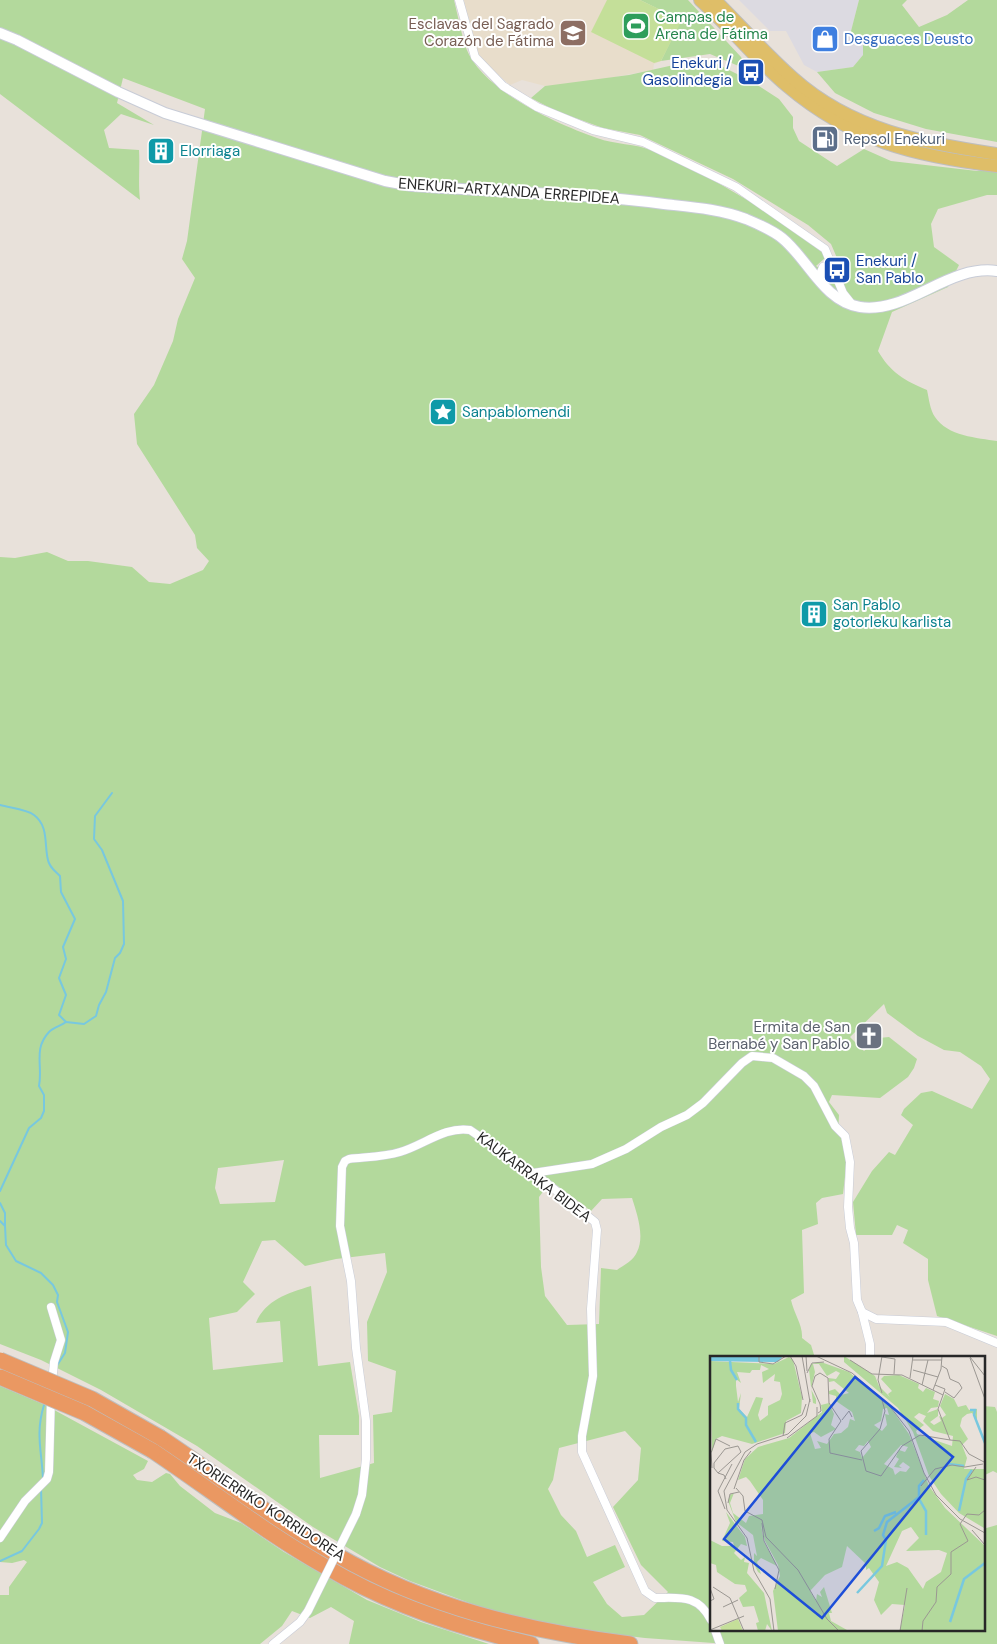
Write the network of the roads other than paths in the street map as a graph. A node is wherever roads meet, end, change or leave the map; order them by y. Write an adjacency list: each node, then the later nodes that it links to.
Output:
1 (459, 0): 7 (street)
2 (700, 0): 6 (main road)
3 (715, 0): 5 (main road)
4 (0, 33): 8 (street, ENEKURI-ARTXANDA ERREPIDEA)
5 (997, 154)
6 (997, 166)
7 (829, 268): 8 (street); 10 (street); 11 (street)
8 (811, 270): 10 (street, ENEKURI-ARTXANDA ERREPIDEA)
9 (997, 271): 11 (street)
10 (818, 279): 11 (street, ENEKURI-ARTXANDA ERREPIDEA)
11 (854, 306)
12 (533, 1173): 14 (street); 20 (street, KAUKARRAKA BIDEA); 22 (street, KAUKARRAKA BIDEA, bridge)
13 (52, 1307): 19 (street)
14 (862, 1312): 15 (street); 16 (street)
15 (997, 1343)
16 (870, 1356)
17 (0, 1360): 24 (highway, TXORIERRIKO KORRIDOREA, bridge)
18 (0, 1377): 23 (highway, TXORIERRIKO KORRIDOREA, bridge)
19 (0, 1538)
20 (710, 1618)
21 (716, 1632): 25 (street)
22 (273, 1644)
23 (531, 1644)
24 (630, 1644)
25 (720, 1644)

